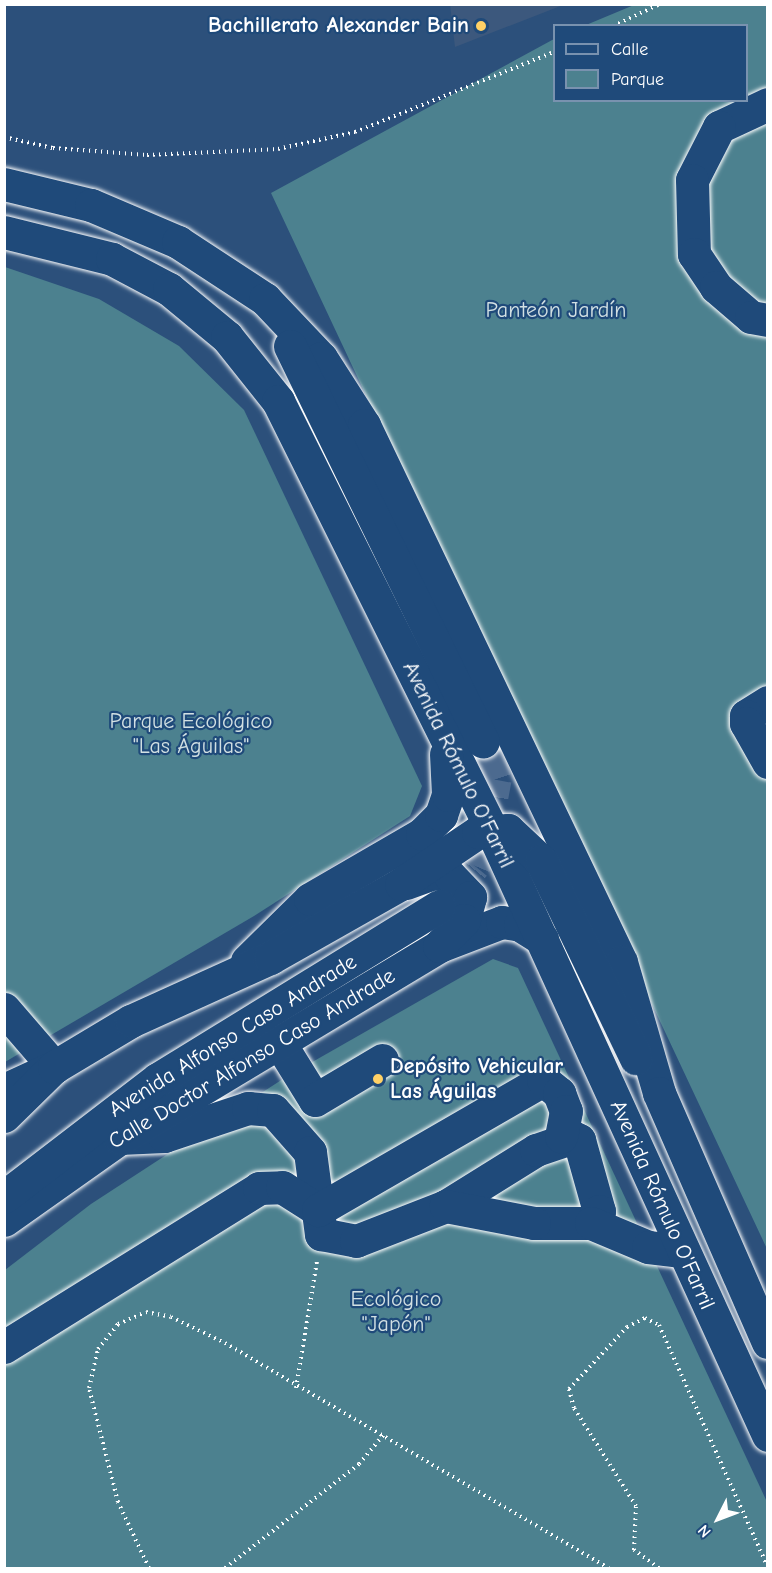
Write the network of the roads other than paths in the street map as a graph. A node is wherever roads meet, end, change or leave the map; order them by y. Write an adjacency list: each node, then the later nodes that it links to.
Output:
1 (768, 104): 5 (main road)
2 (4, 184): 4 (main road, Avenida Rómulo O'Farril)
3 (4, 232): 7 (main road, Avenida Rómulo O'Farril)
4 (237, 283): 8 (main road); 21 (main road, Avenida Rómulo O'Farril)
5 (768, 320)
6 (768, 702): 9 (main road)
7 (443, 737): 10 (main road, Avenida Rómulo O'Farril); 15 (main road)
8 (483, 741)
9 (768, 762)
10 (492, 831): 11 (main road); 13 (main road, Avenida Rómulo O'Farril); 21 (main road)
11 (401, 884): 14 (main road); 15 (main road, Avenida Alfonso Caso Andrade)
12 (440, 906): 25 (main road, Avenida Alfonso Caso Andrade)
13 (542, 939): 14 (main road, Calle Doctor Alfonso Caso Andrade); 31 (main road, Avenida Rómulo O'Farril)
14 (438, 946): 17 (main road, Calle Doctor Alfonso Caso Andrade)
15 (238, 970): 19 (main road, Avenida Alfonso Caso Andrade)
16 (4, 1009): 19 (main road)
17 (279, 1042): 18 (main road); 24 (main road, Calle Doctor Alfonso Caso Andrade)
18 (382, 1060)
19 (54, 1067): 20 (main road); 22 (main road, Avenida Alfonso Caso Andrade)
20 (4, 1090)
21 (659, 1093): 30 (main road, Avenida Rómulo O'Farril)
22 (4, 1116)
23 (561, 1137): 26 (main road); 28 (main road); 29 (main road)
24 (120, 1138): 27 (main road, Calle Doctor Alfonso Caso Andrade); 28 (main road)
25 (4, 1197)
26 (446, 1206): 28 (main road); 29 (main road)
27 (4, 1221)
28 (320, 1222): 33 (main road)
29 (591, 1223): 31 (main road)
30 (721, 1238): 31 (main road); 32 (main road, Avenida Rómulo O'Farril)
31 (682, 1251): 34 (main road, Avenida Rómulo O'Farril)
32 (768, 1342)
33 (4, 1347)
34 (768, 1435)

